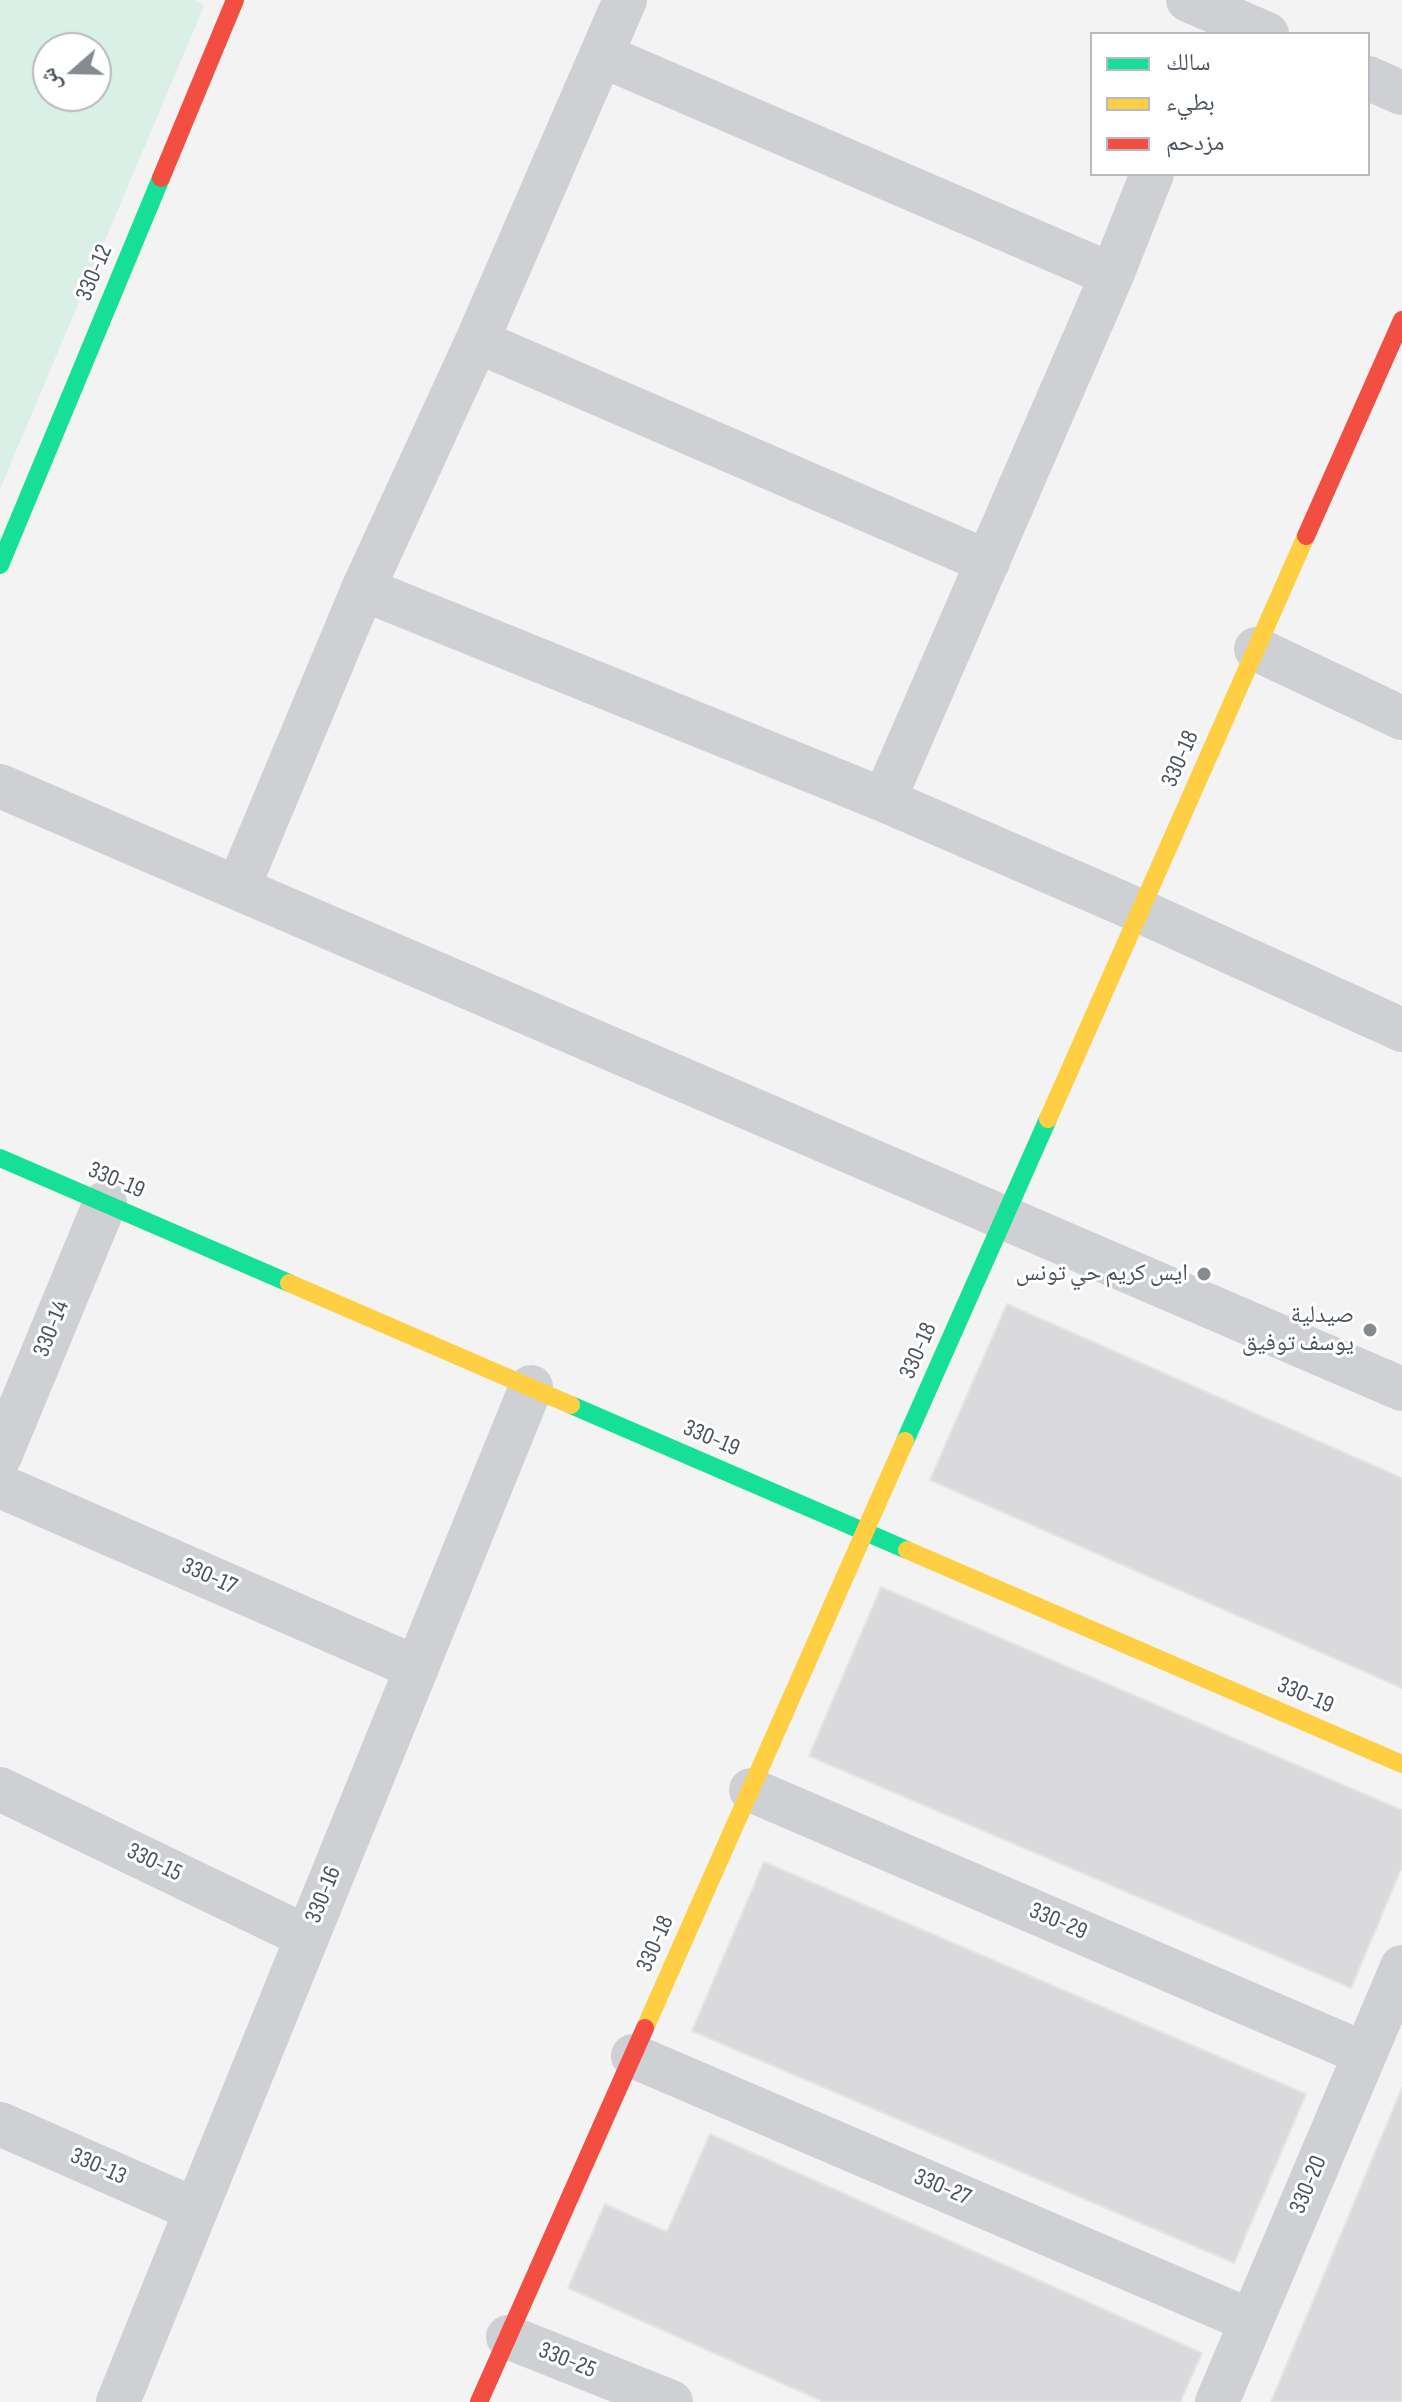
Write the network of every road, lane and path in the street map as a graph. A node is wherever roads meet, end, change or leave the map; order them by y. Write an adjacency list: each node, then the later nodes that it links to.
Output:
1 (235, 0): 14 (street, 330-12)
2 (625, 0): 5 (street)
3 (1208, 11): 4 (street)
4 (1262, 32)
5 (601, 55): 9 (street); 11 (street)
6 (1370, 79): 7 (street)
7 (1402, 93)
8 (1151, 176): 9 (street)
9 (1112, 275): 13 (street)
10 (1402, 320): 12 (street, 330-18)
11 (477, 341): 13 (street); 15 (street)
12 (1390, 381): 16 (street, 330-18)
13 (988, 562): 19 (street)
14 (0, 565)
15 (363, 589): 19 (street); 20 (street)
16 (1256, 649): 17 (street); 21 (street, 330-18)
17 (1402, 718)
18 (0, 786): 20 (street)
19 (884, 800): 21 (street)
20 (238, 888): 25 (street)
21 (1140, 911): 22 (street); 25 (street, 330-18)
22 (1402, 1030)
23 (0, 1158): 24 (street, 330-19)
24 (105, 1203): 26 (street, 330-19); 28 (street, 330-14)
25 (1004, 1218): 27 (street); 30 (street, 330-18)
26 (531, 1387): 30 (street, 330-19); 31 (street, 330-16)
27 (1402, 1389)
28 (0, 1456)
29 (0, 1486): 31 (street, 330-17)
30 (865, 1532): 32 (street, 330-19); 34 (street, 330-18)
31 (417, 1668): 35 (street, 330-16)
32 (1402, 1764)
33 (0, 1789): 35 (street, 330-15)
34 (751, 1790): 37 (street, 330-29); 38 (street, 330-18)
35 (307, 1937): 40 (street, 330-16)
36 (1402, 1967): 37 (street, 330-20)
37 (1365, 2054): 41 (street, 330-20)
38 (633, 2056): 41 (street, 330-27); 42 (street, 330-18)
39 (0, 2124): 40 (street, 330-13)
40 (196, 2210): 43 (street, 330-16)
41 (1251, 2321): 46 (street, 330-20)
42 (508, 2337): 44 (street, 330-18); 45 (street, 330-25)
43 (118, 2402)
44 (479, 2402)
45 (671, 2402)
46 (1217, 2402)

